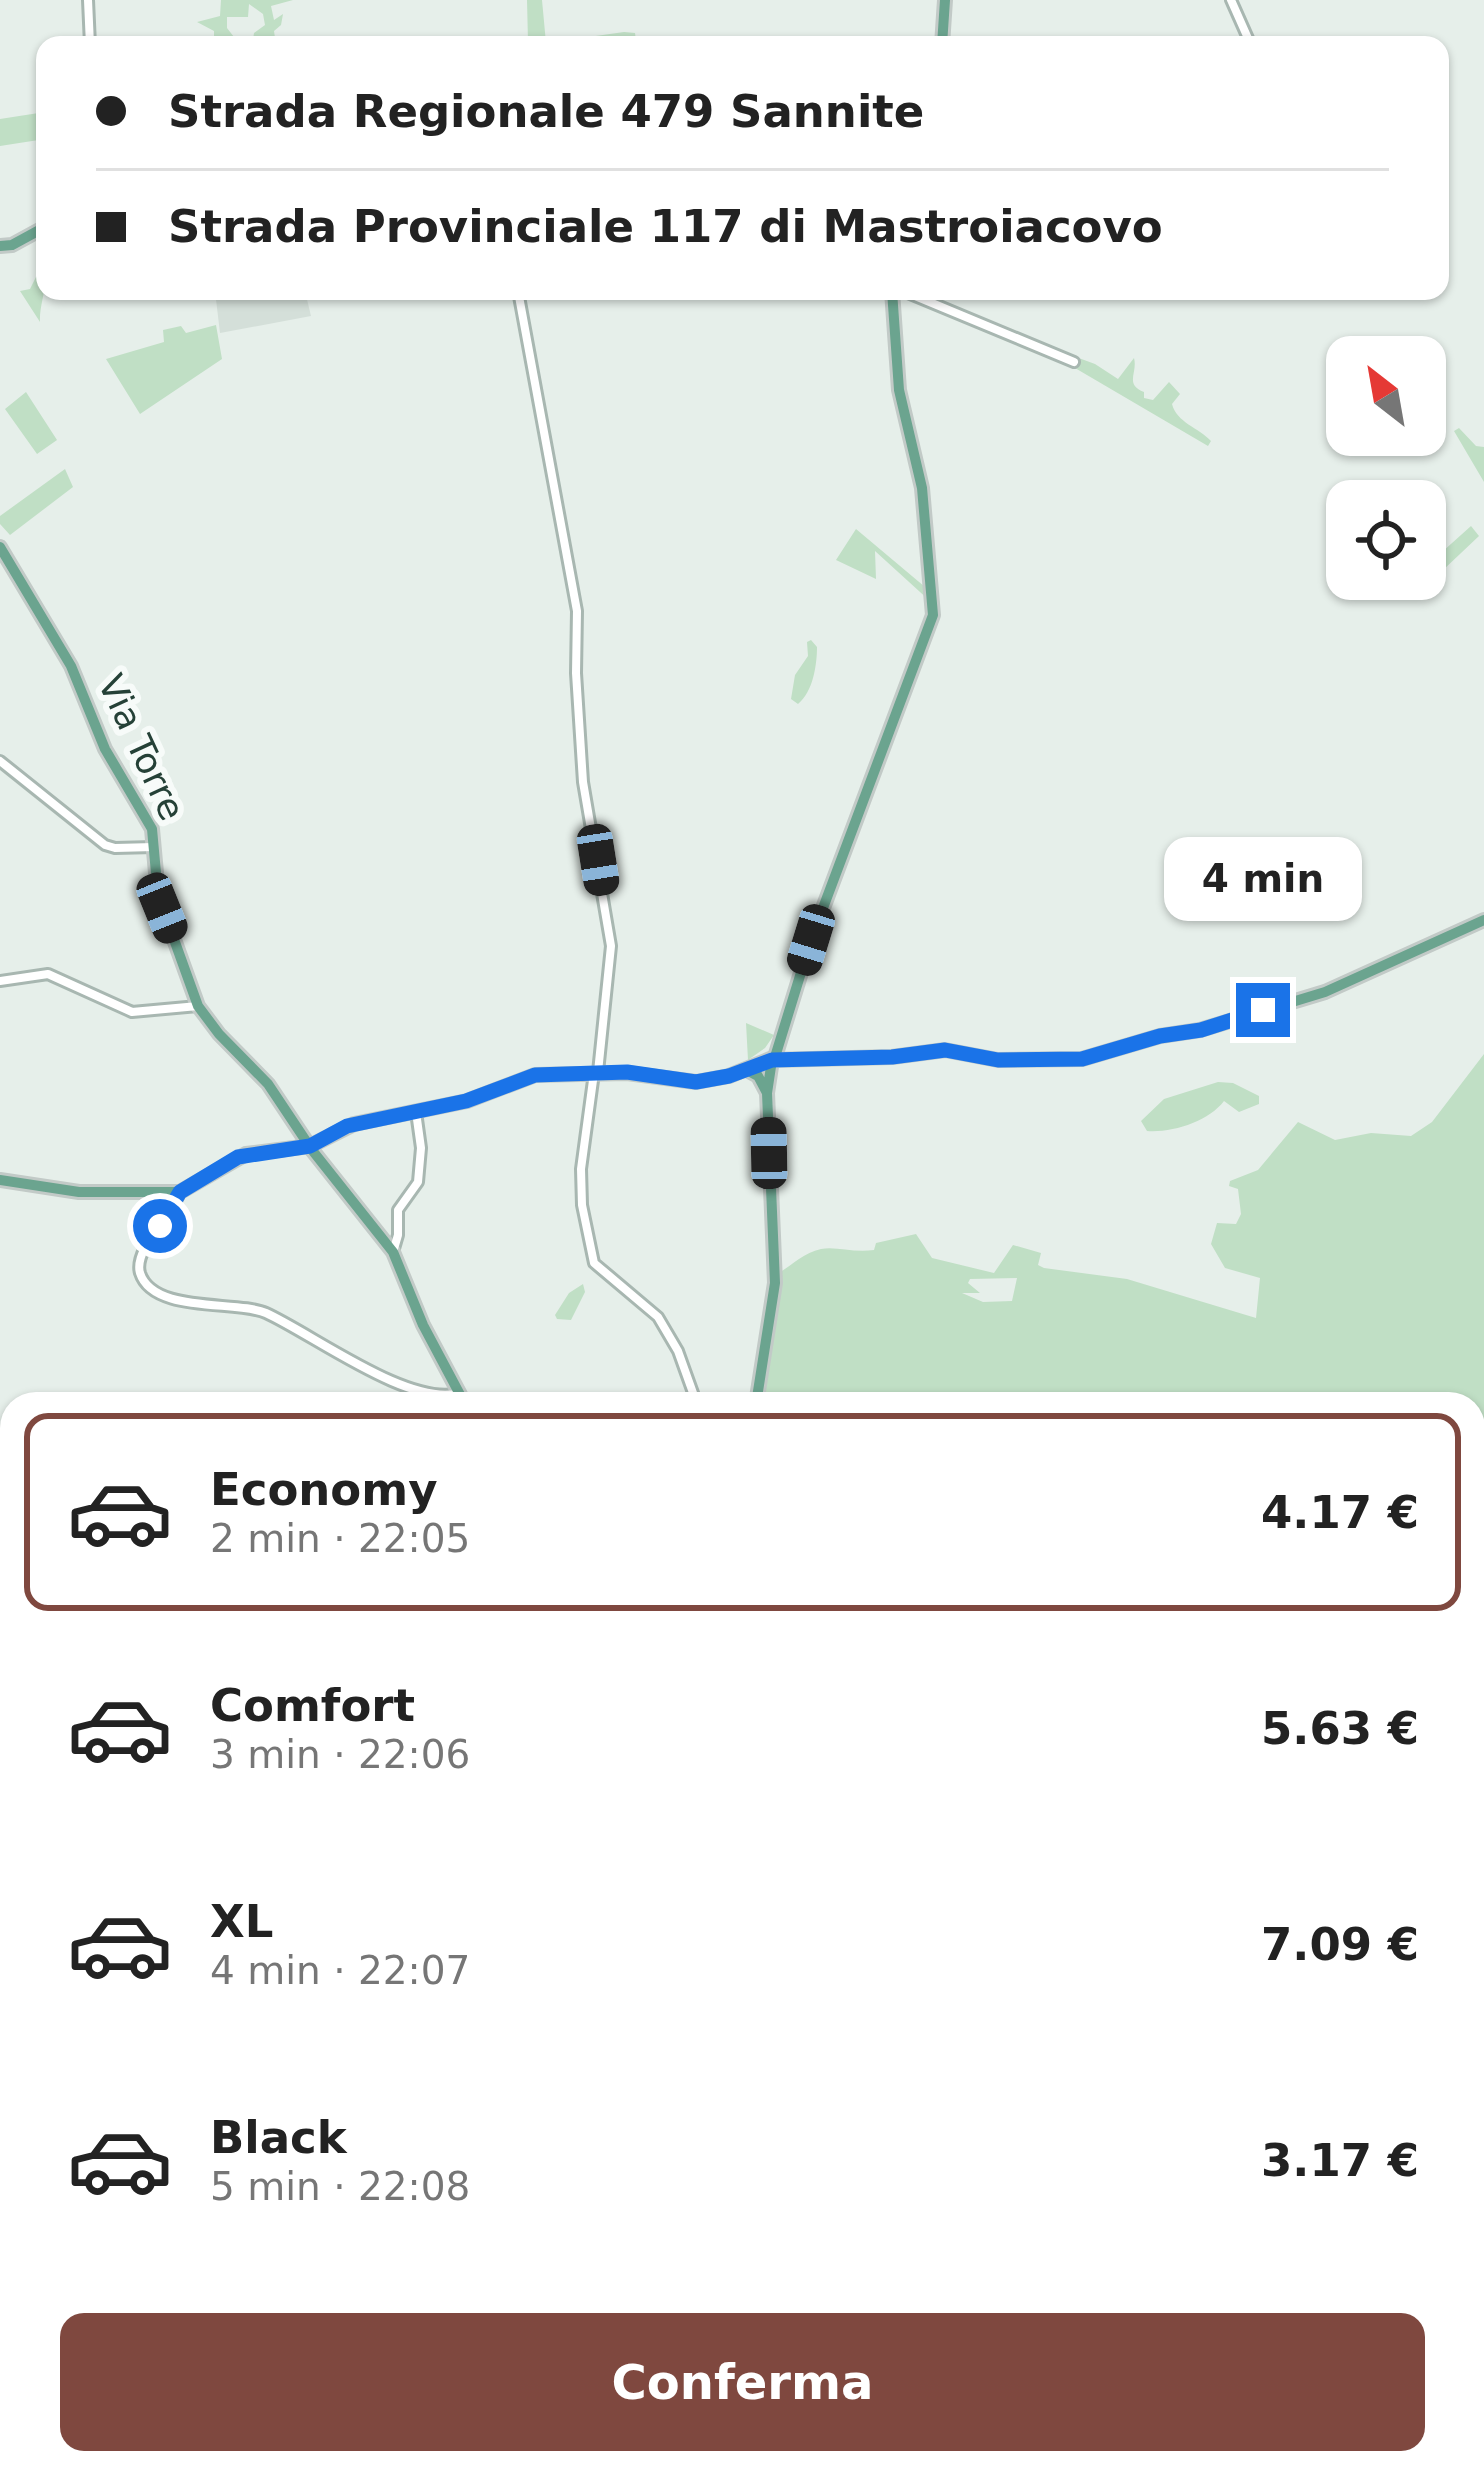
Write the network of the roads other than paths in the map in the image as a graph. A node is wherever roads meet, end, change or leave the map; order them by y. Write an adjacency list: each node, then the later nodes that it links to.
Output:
1 (88, 0): 4 (street)
2 (946, 0): 5 (main road)
3 (1231, 0): 6 (street)
4 (90, 36)
5 (942, 36)
6 (1247, 36)
7 (36, 232): 8 (main road)
8 (0, 246)
9 (520, 300): 21 (street)
10 (893, 300): 19 (main road)
11 (924, 300): 12 (street)
12 (1074, 362)
13 (0, 547): 15 (main road, Via Torre)
14 (0, 761): 15 (street)
15 (155, 848): 18 (main road, Via Torre)
16 (1484, 920): 19 (main road)
17 (0, 981): 18 (street)
18 (198, 1006): 24 (main road, Via Torre)
19 (772, 1060): 20 (main road); 22 (main road)
20 (748, 1070): 21 (main road); 22 (main road)
21 (596, 1072): 23 (main road); 30 (street)
22 (767, 1093): 31 (main road)
23 (416, 1112): 24 (main road); 27 (street)
24 (310, 1146): 26 (main road); 27 (main road, Via Torre)
25 (0, 1180): 26 (main road)
26 (180, 1192): 28 (street)
27 (393, 1252): 29 (main road, Via Torre)
28 (431, 1392)
29 (459, 1392)
30 (693, 1392)
31 (758, 1392)

